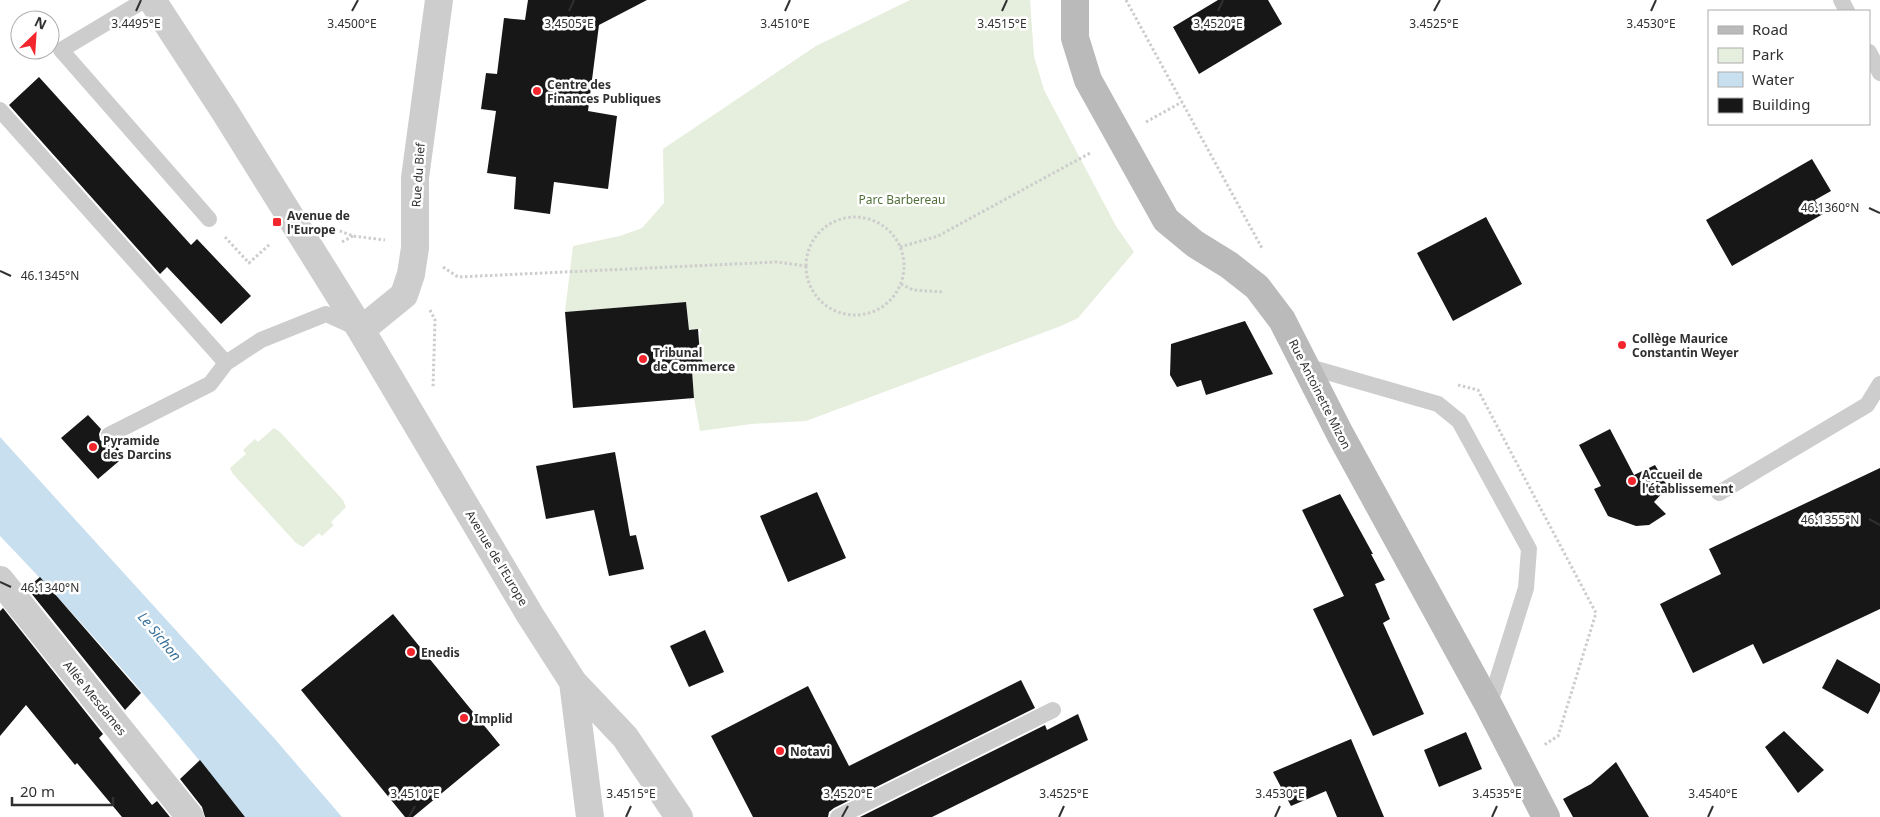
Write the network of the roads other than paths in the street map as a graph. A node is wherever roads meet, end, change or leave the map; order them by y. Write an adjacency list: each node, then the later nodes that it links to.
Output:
1 (145, 0): 8 (lane)
2 (152, 0): 9 (street, Avenue de l'Europe)
3 (439, 0): 9 (street, Rue du Bief)
4 (1075, 0): 11 (main road, Rue Antoinette Mizon)
5 (1870, 54): 6 (lane)
6 (1880, 73)
7 (0, 110): 10 (lane)
8 (209, 219)
9 (361, 330): 10 (lane); 16 (street, Avenue de l'Europe)
10 (226, 363): 13 (lane)
11 (1306, 366): 17 (main road, Rue Antoinette Mizon); 17 (lane)
12 (1880, 384): 14 (lane)
13 (109, 435)
14 (1720, 493)
15 (0, 580): 21 (street, Allée Mesdames)
16 (574, 682): 19 (street, Avenue de l'Europe); 20 (street, Avenue de l'Europe)
17 (1489, 706): 25 (main road, Rue Antoinette Mizon)
18 (1053, 710): 24 (lane)
19 (625, 737): 20 (street); 23 (street, Avenue de l'Europe)
20 (585, 764): 22 (street, Avenue de l'Europe)
21 (190, 817)
22 (590, 817)
23 (679, 817)
24 (838, 817)
25 (1546, 817)

